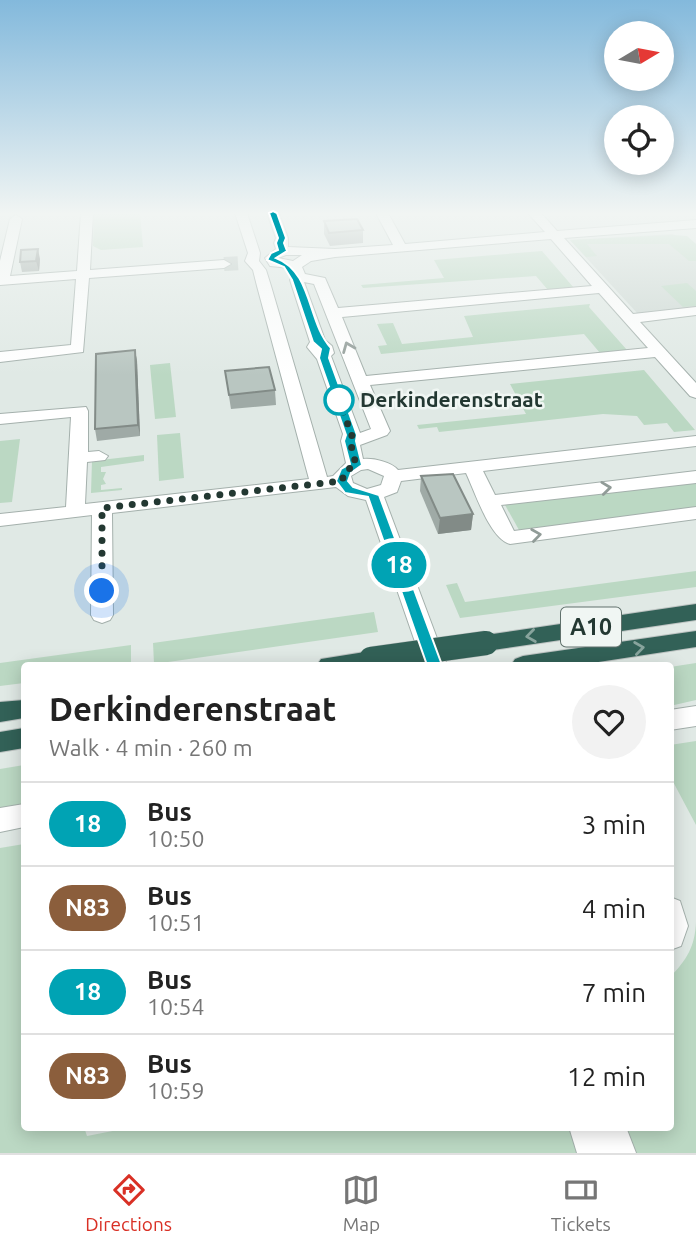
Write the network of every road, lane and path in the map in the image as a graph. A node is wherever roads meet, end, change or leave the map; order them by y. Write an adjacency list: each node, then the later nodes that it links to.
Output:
1 (84, 267): 7 (street)
2 (206, 267): 7 (street)
3 (254, 267): 17 (street)
4 (294, 267): 28 (street)
5 (301, 267): 11 (street)
6 (582, 267): 9 (street)
7 (84, 274): 8 (street); 15 (street)
8 (1, 281)
9 (602, 289): 11 (street); 12 (street)
10 (696, 310): 12 (street)
11 (334, 313): 25 (street, one-way to 11)
12 (629, 319): 18 (street)
13 (98, 325): 15 (street)
14 (696, 325): 16 (street)
15 (81, 327): 20 (street)
16 (647, 330)
17 (282, 352): 19 (street); 23 (street)
18 (659, 352): 25 (street); 26 (street)
19 (262, 353)
20 (62, 355): 21 (street); 22 (street)
21 (88, 356)
22 (0, 357)
23 (289, 375): 24 (street); 37 (street)
24 (269, 377)
25 (361, 381): 28 (street)
26 (696, 393)
27 (0, 419): 31 (street)
28 (355, 437): 32 (street)
29 (692, 447): 33 (street)
30 (99, 456): 31 (street)
31 (77, 458): 41 (street)
32 (363, 465): 34 (street); 36 (street)
33 (472, 467): 34 (street); 39 (street)
34 (393, 476): 38 (street)
35 (696, 477): 39 (street, one-way to 35)
36 (342, 481): 37 (street); 38 (street)
37 (320, 484): 40 (street)
38 (373, 495): 48 (street)
39 (489, 502): 42 (street, one-way to 42)
40 (102, 508): 41 (street); 45 (street)
41 (74, 511): 43 (street)
42 (696, 513)
43 (0, 520)
44 (696, 612): 47 (highway, A10, one-way to 47, bridge)
45 (102, 615)
46 (696, 639): 49 (highway, A10, one-way to 46)
47 (350, 662)
48 (434, 662)
49 (543, 662)
50 (21, 709): 51 (highway)
51 (0, 712)
52 (696, 716): 53 (street)
53 (674, 719)
54 (21, 738): 55 (highway)
55 (0, 742)
56 (21, 816): 57 (street)
57 (0, 820)
58 (587, 1131): 60 (street)
59 (610, 1131): 61 (street)
60 (595, 1153)
61 (618, 1153)

